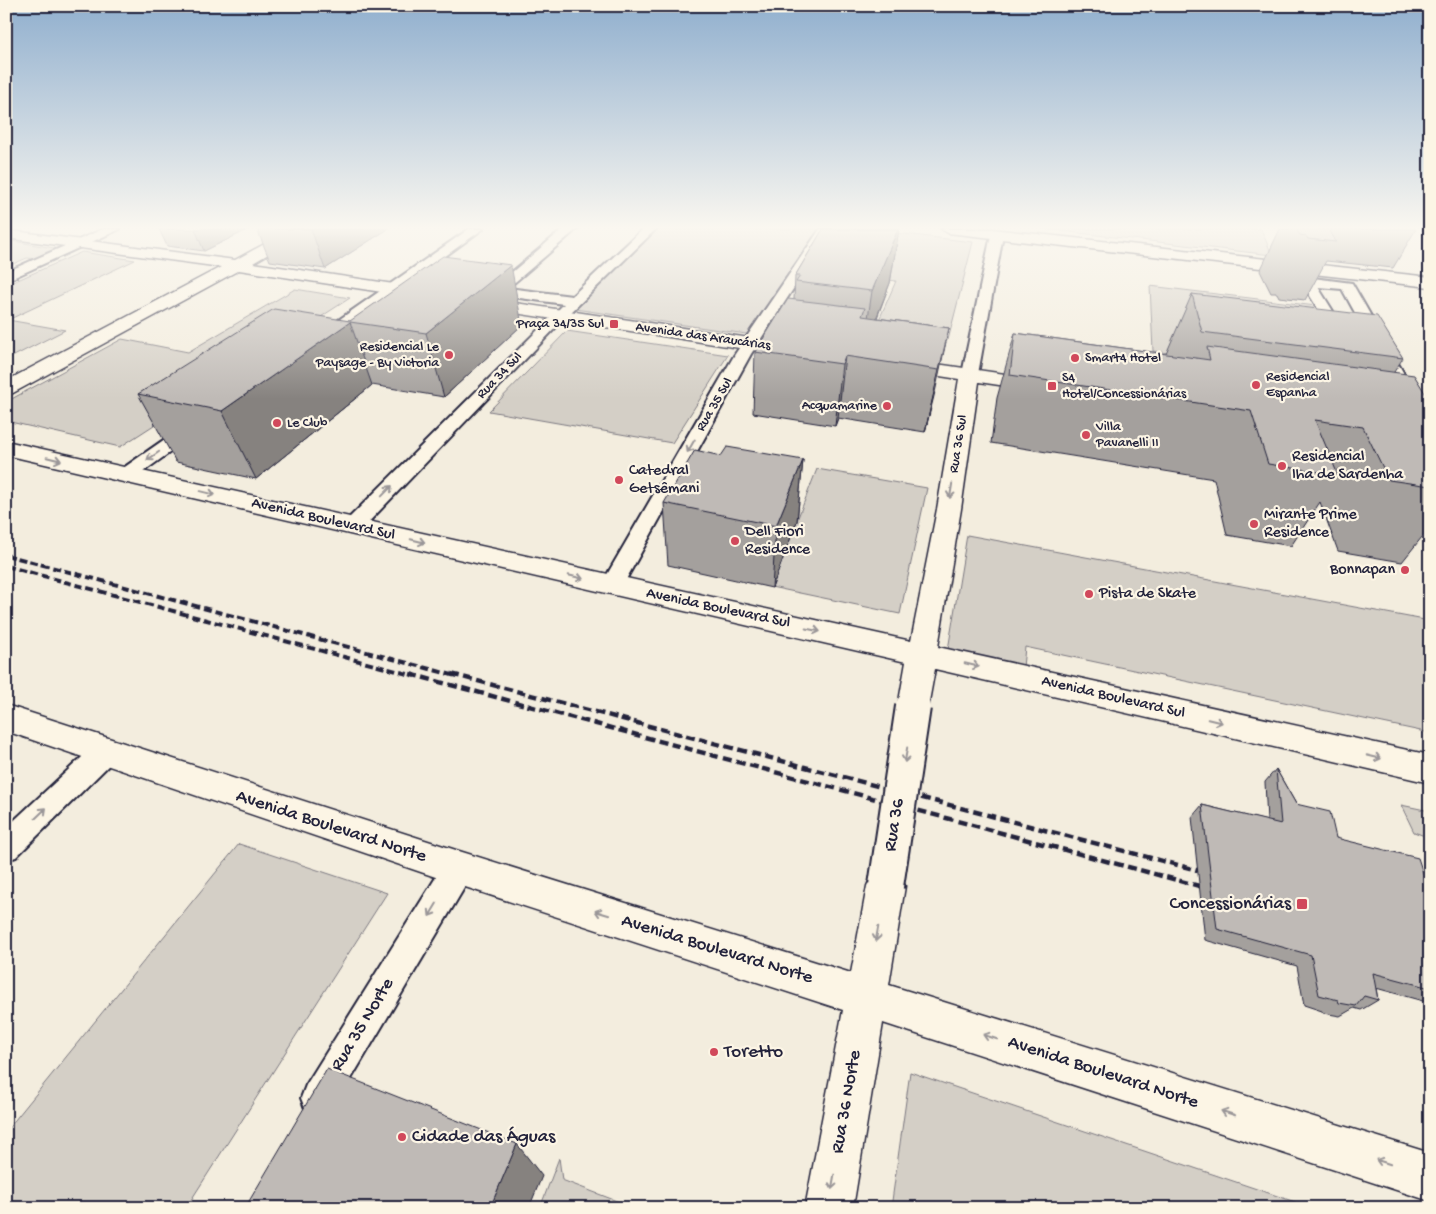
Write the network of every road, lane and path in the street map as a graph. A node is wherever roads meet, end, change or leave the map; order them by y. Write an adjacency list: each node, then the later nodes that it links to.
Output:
1 (186, 286): 20 (street)
2 (190, 286): 22 (street)
3 (378, 286): 11 (street, Avenida das Araucárias)
4 (397, 286): 11 (street)
5 (503, 286): 12 (street)
6 (591, 286): 12 (street, Rua 34 Sul)
7 (789, 286): 14 (street, Rua 35 Sul)
8 (987, 286): 19 (street, Rua 36 Sul)
9 (1312, 286): 16 (street)
10 (1344, 286): 23 (street)
11 (394, 288): 13 (street, Avenida das Araucárias); 15 (street)
12 (575, 301): 13 (street, Rua 34 Sul)
13 (558, 316): 14 (street, Avenida das Araucárias); 27 (street, Rua 34 Sul, one-way to 13)
14 (751, 344): 17 (street, Avenida das Araucárias); 28 (street, Rua 35 Sul, one-way to 28)
15 (310, 347)
16 (1349, 350)
17 (814, 354)
18 (882, 363): 19 (street)
19 (970, 374): 21 (street); 29 (street, Rua 36 Sul, one-way to 29)
20 (6, 376)
21 (1062, 388)
22 (6, 389)
23 (1402, 412)
24 (205, 420): 26 (street, one-way to 26)
25 (6, 448): 26 (street, Avenida Boulevard Sul, one-way to 26)
26 (126, 475): 27 (street, Avenida Boulevard Sul, one-way to 27)
27 (353, 526): 28 (street, Avenida Boulevard Sul, one-way to 28)
28 (612, 586): 29 (street, Avenida Boulevard Sul, one-way to 29)
29 (922, 654): 32 (street, Avenida Boulevard Sul, one-way to 32); 35 (street, Rua 36, one-way to 35, bridge)
30 (6, 718): 31 (street, Avenida Boulevard Norte)
31 (105, 752): 33 (street, one-way to 31); 34 (street, Avenida Boulevard Norte)
32 (1430, 769)
33 (6, 847)
34 (459, 868): 35 (street, Avenida Boulevard Norte, one-way to 34); 36 (street, Rua 35 Norte, one-way to 36)
35 (866, 996): 37 (street, Avenida Boulevard Norte, one-way to 35); 38 (street, Rua 36 Norte, one-way to 38)
36 (304, 1123)
37 (1430, 1177)
38 (829, 1208)

